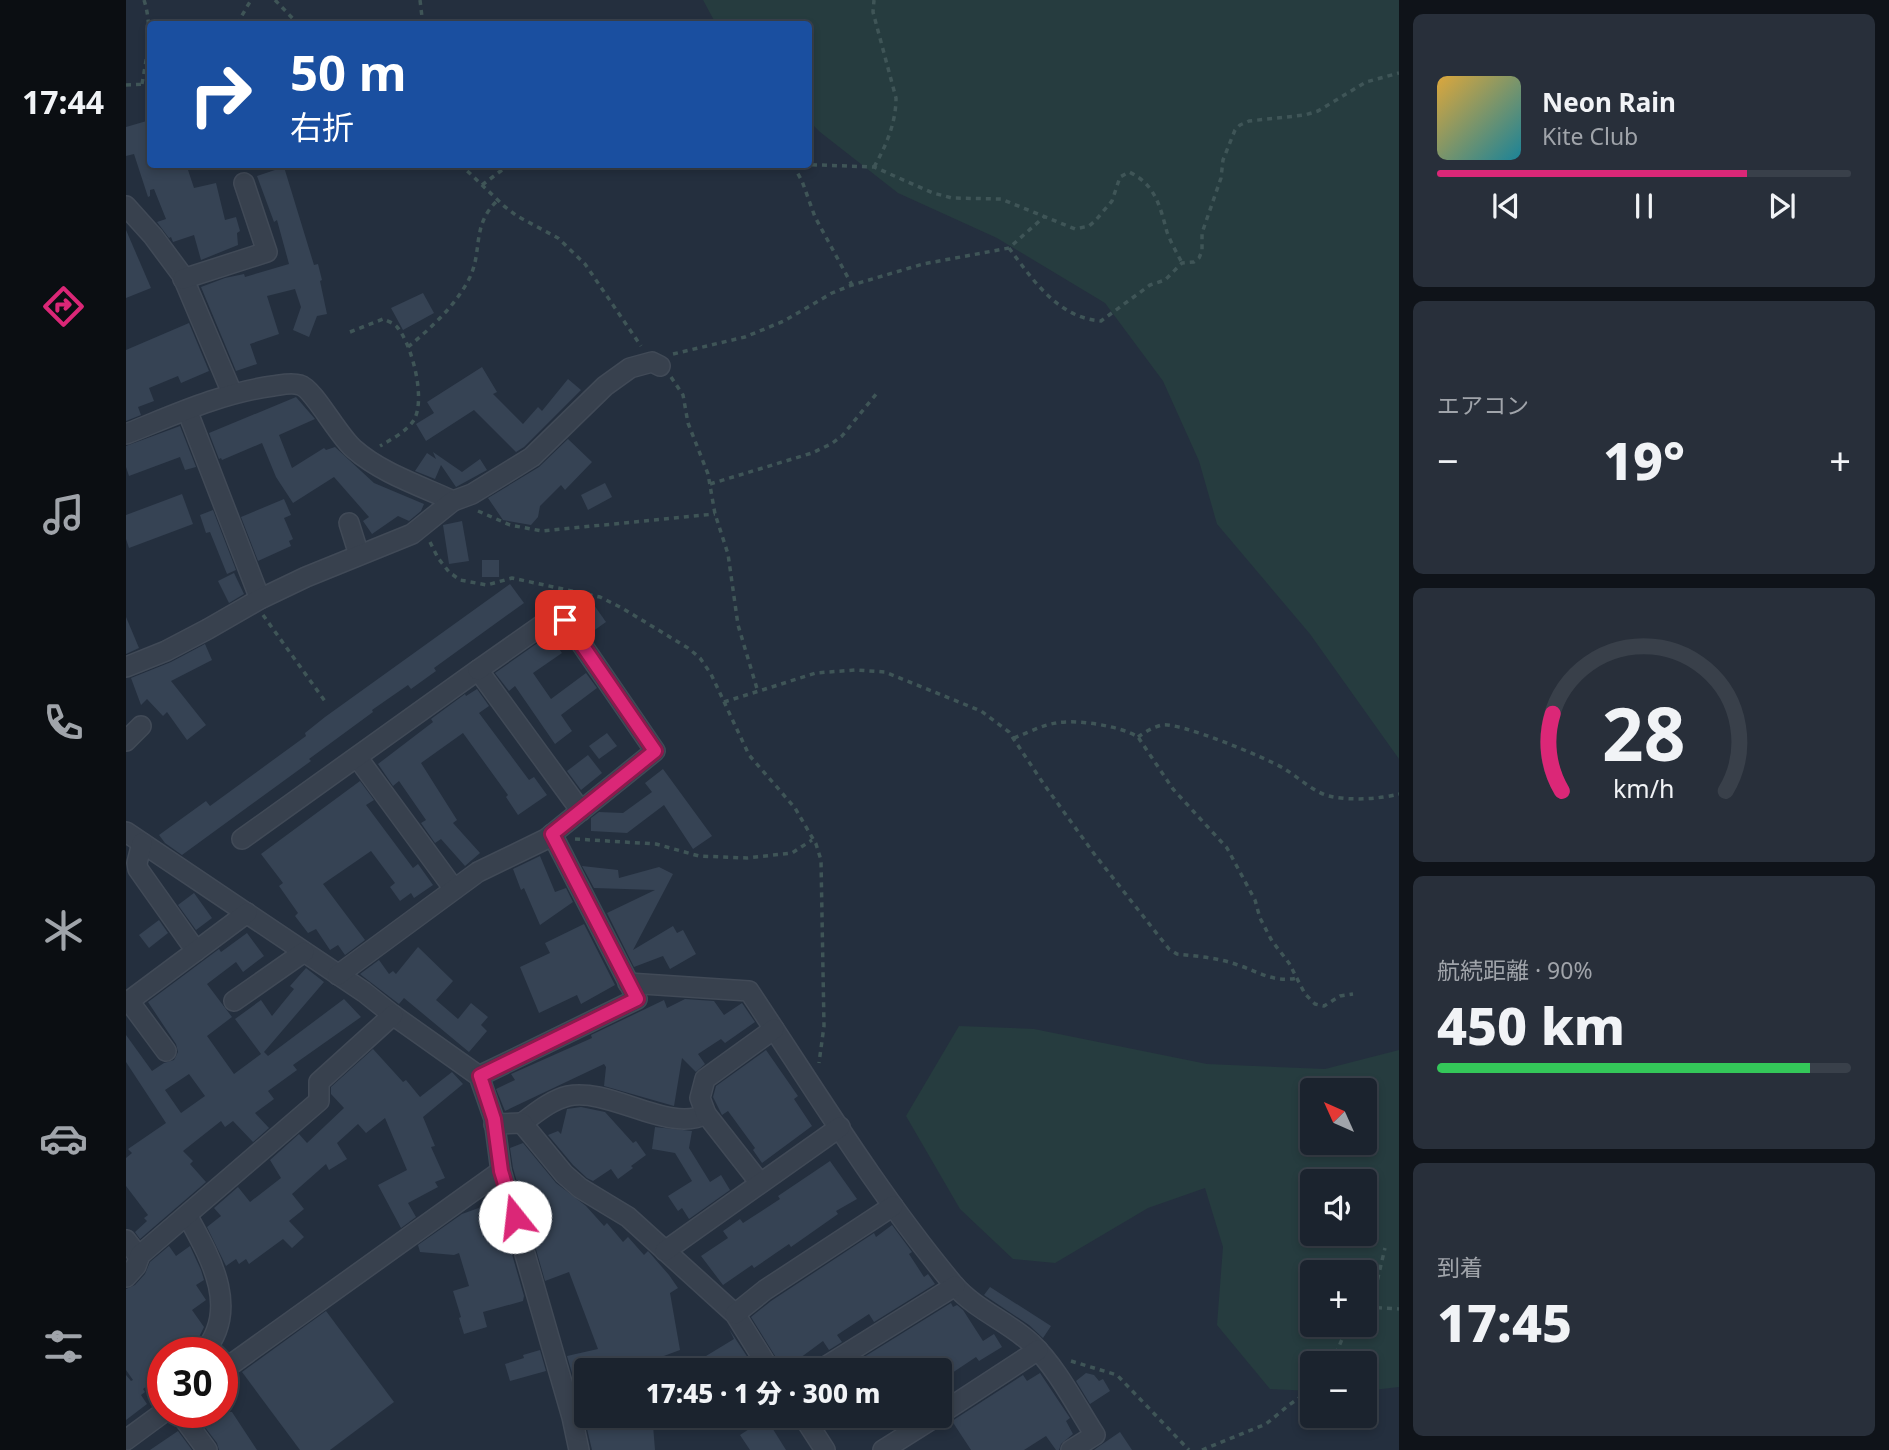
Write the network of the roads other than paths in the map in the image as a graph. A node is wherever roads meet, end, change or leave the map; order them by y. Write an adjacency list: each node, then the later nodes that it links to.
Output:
1 (244, 183): 3 (street)
2 (126, 206): 3 (street)
3 (183, 279): 5 (street)
4 (656, 364): 8 (street)
5 (232, 393): 6 (street); 8 (street)
6 (187, 410): 7 (street); 11 (street)
7 (126, 434)
8 (453, 501): 10 (street)
9 (349, 523): 10 (street)
10 (359, 555): 11 (street)
11 (257, 601): 12 (street)
12 (126, 667)
13 (478, 670): 16 (street); 17 (street); 17 (street)
14 (141, 726): 15 (street)
15 (126, 741)
16 (357, 757): 20 (street); 21 (street)
17 (581, 811): 19 (street)
18 (134, 837): 22 (street); 23 (street)
19 (554, 838): 21 (street); 26 (street)
20 (243, 839)
21 (454, 889): 25 (street)
22 (247, 913): 23 (street); 24 (street)
23 (196, 951): 30 (street)
24 (304, 952): 25 (street); 27 (street)
25 (338, 975): 28 (street)
26 (628, 983): 29 (street); 31 (street)
27 (234, 1001)
28 (393, 1015): 31 (street); 39 (street)
29 (774, 1029): 32 (street); 35 (street)
30 (166, 1051)
31 (480, 1076): 33 (street)
32 (706, 1114): 34 (street); 37 (street)
33 (494, 1124): 34 (street); 36 (street)
34 (522, 1124): 41 (street)
35 (840, 1126): 37 (street); 38 (street)
36 (501, 1171): 50 (street); 59 (street)
37 (760, 1183): 41 (street)
38 (893, 1206): 44 (street); 45 (street)
39 (187, 1215): 42 (street); 46 (street)
40 (126, 1240): 42 (street)
41 (665, 1251): 45 (street)
42 (139, 1257): 43 (street)
43 (126, 1277)
44 (955, 1286): 47 (street); 49 (street)
45 (735, 1314): 48 (street)
46 (215, 1337)
47 (1042, 1354): 51 (street); 62 (street)
48 (762, 1358)
49 (839, 1358)
50 (238, 1360)
51 (952, 1407)
52 (147, 1425): 56 (street)
53 (191, 1428): 58 (street)
54 (811, 1428): 60 (street)
55 (927, 1428): 57 (street)
56 (126, 1440)
57 (915, 1442): 61 (street)
58 (207, 1450)
59 (579, 1450)
60 (825, 1450)
61 (883, 1450)
62 (1070, 1450)

